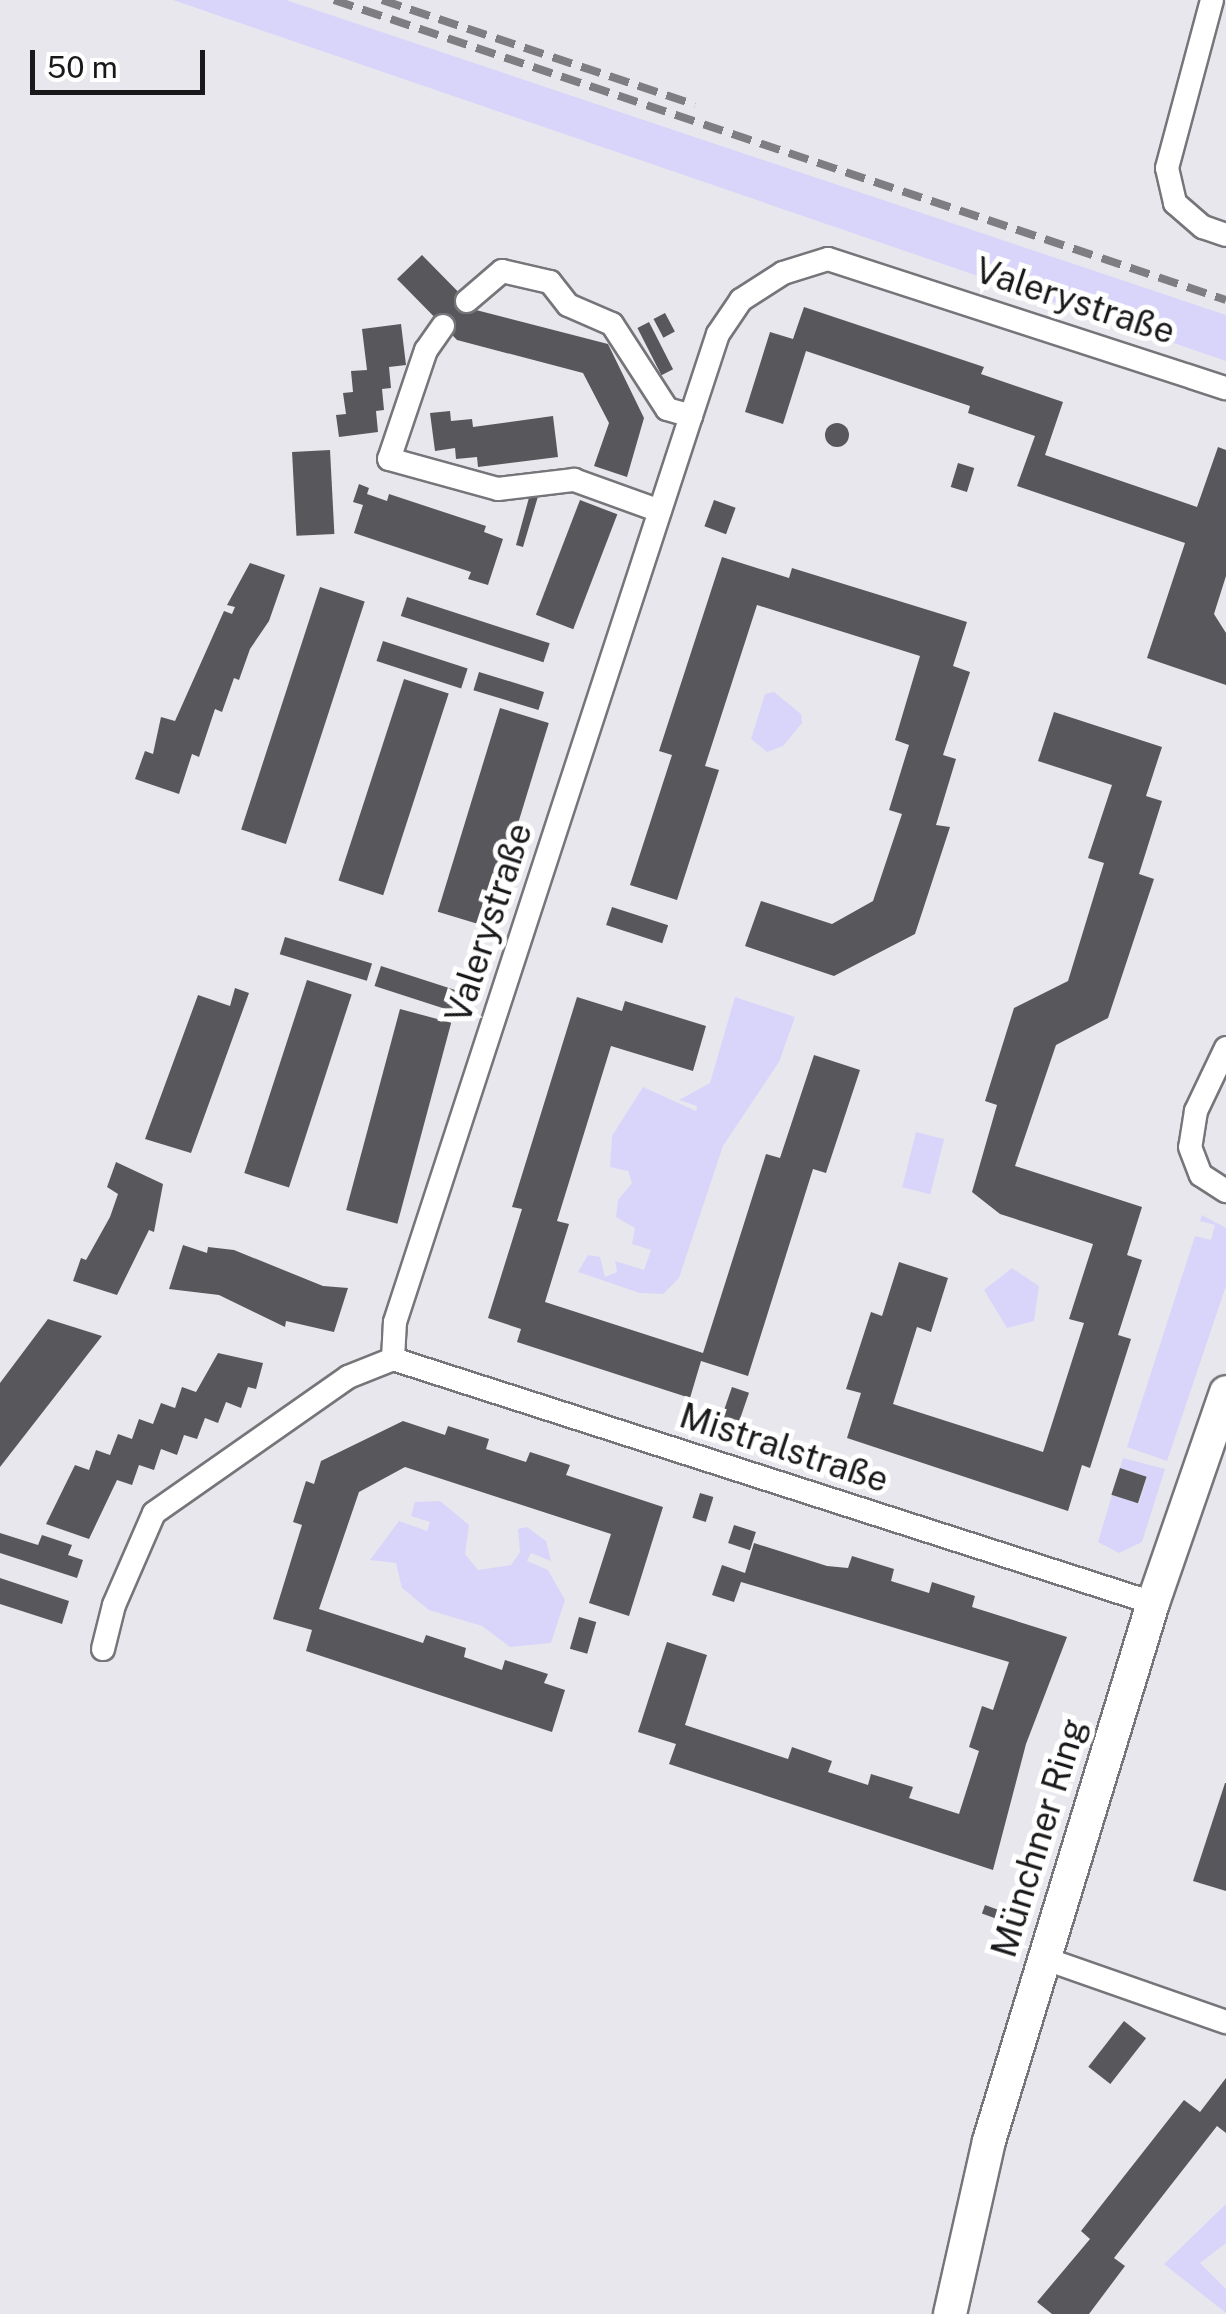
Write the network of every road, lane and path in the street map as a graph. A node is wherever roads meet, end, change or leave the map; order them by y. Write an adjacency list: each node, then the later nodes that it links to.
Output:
1 (1212, 0): 2 (street)
2 (1226, 235)
3 (467, 301): 6 (street)
4 (443, 326): 7 (street)
5 (1226, 388): 6 (street, Valerystraße)
6 (691, 416): 7 (street, Valerystraße)
7 (660, 511): 10 (street, Valerystraße)
8 (1226, 1048): 9 (street)
9 (1226, 1190)
10 (394, 1359): 12 (street, Mistralstraße); 13 (street)
11 (1226, 1392): 12 (main road, Münchner Ring)
12 (1153, 1604): 14 (main road, Münchner Ring)
13 (104, 1648)
14 (1043, 1958): 15 (street); 16 (main road, Münchner Ring)
15 (1226, 2022)
16 (950, 2314)

